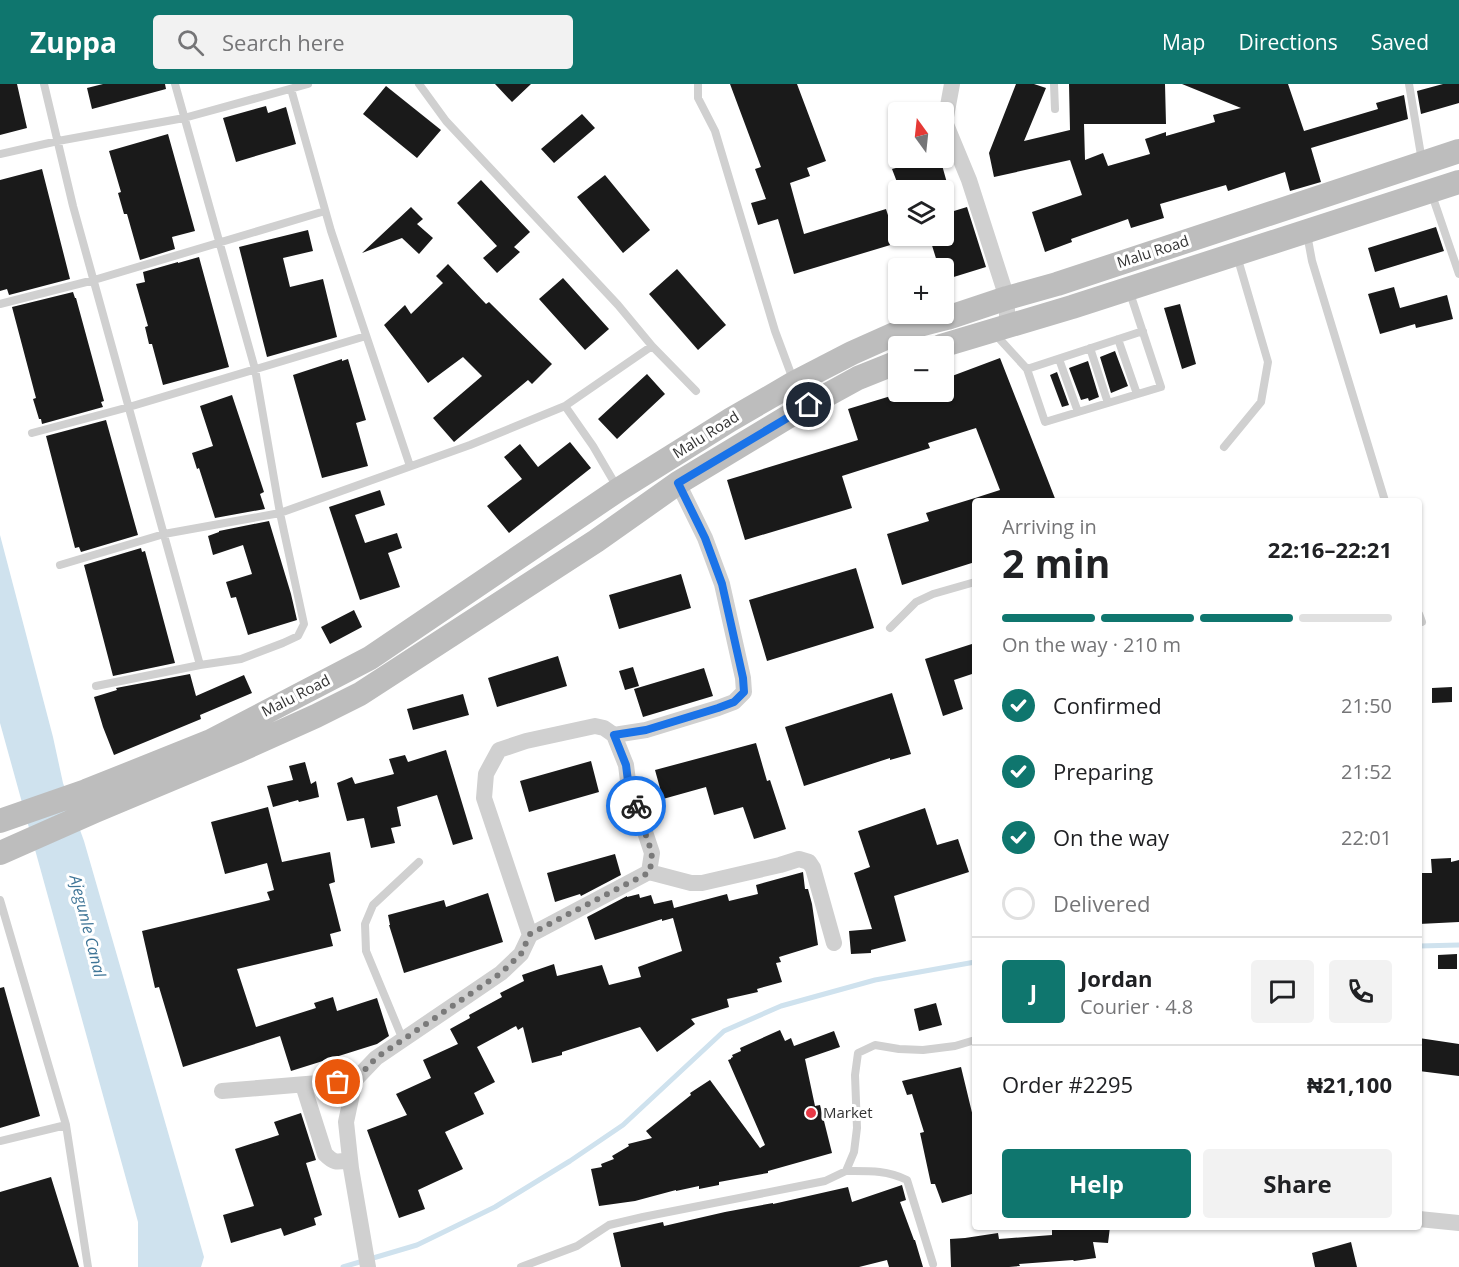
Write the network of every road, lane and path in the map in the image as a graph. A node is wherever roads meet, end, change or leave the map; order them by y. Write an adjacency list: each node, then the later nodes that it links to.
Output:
1 (44, 84): 12 (lane)
2 (175, 84): 11 (lane)
3 (308, 84): 9 (lane)
4 (419, 84): 32 (lane)
5 (698, 84): 38 (lane)
6 (952, 84): 25 (street)
7 (1054, 84): 10 (lane)
8 (1409, 84): 15 (lane)
9 (291, 89): 11 (lane); 18 (lane)
10 (1055, 109)
11 (184, 118): 12 (lane); 20 (lane)
12 (58, 141): 14 (lane); 23 (lane)
13 (1459, 151): 15 (main road, Malu Road)
14 (0, 154)
15 (1422, 163): 25 (main road, Malu Road)
16 (1459, 182): 17 (main road, Malu Road)
17 (1431, 191): 19 (main road, Malu Road); 22 (lane)
18 (325, 211): 20 (lane); 29 (lane)
19 (1306, 231): 21 (main road, Malu Road); 50 (lane)
20 (219, 242): 23 (lane); 36 (lane)
21 (1237, 254): 24 (main road, Malu Road); 46 (lane)
22 (1459, 274)
23 (94, 280): 26 (lane); 43 (lane)
24 (1129, 289): 27 (main road, Malu Road); 28 (lane)
25 (1007, 298): 27 (street); 38 (main road, Malu Road)
26 (0, 304)
27 (1000, 329): 31 (main road, Malu Road); 37 (lane)
28 (1143, 331): 30 (lane); 40 (lane)
29 (366, 336): 36 (lane); 47 (lane)
30 (1118, 339): 33 (lane); 40 (lane)
31 (954, 342)
32 (652, 346): 39 (lane); 42 (lane)
33 (1090, 348): 34 (lane); 41 (lane)
34 (1059, 359): 37 (lane); 44 (lane)
35 (888, 366): 48 (main road, Malu Road)
36 (255, 369): 43 (lane); 51 (lane)
37 (1027, 369): 44 (lane)
38 (794, 383): 49 (main road, Malu Road)
39 (696, 391)
40 (1137, 394): 41 (lane)
41 (1108, 402): 44 (lane)
42 (565, 406): 47 (lane); 49 (lane)
43 (129, 407): 45 (lane); 53 (lane)
44 (1078, 412)
45 (32, 433)
46 (1224, 447)
47 (410, 466): 51 (lane)
48 (678, 483): 54 (main road, Malu Road); 60 (street)
49 (618, 490): 52 (main road, Malu Road)
50 (1384, 498)
51 (280, 513): 53 (lane); 58 (lane)
52 (578, 518): 54 (main road); 61 (main road, Malu Road)
53 (164, 534): 55 (lane); 58 (lane)
54 (596, 541): 61 (main road, Malu Road)
55 (60, 565)
56 (972, 583): 57 (lane)
57 (890, 628)
58 (200, 665): 59 (lane)
59 (96, 686)
60 (614, 735): 65 (street); 67 (street)
61 (91, 801): 62 (main road, Malu Road); 63 (main road, Malu Road)
62 (3, 820)
63 (8, 850)
64 (419, 862): 69 (lane)
65 (650, 872): 67 (street); 68 (street)
66 (0, 900): 74 (lane)
67 (530, 934): 69 (street)
68 (834, 943)
69 (403, 1040): 71 (street)
70 (972, 1041): 77 (lane)
71 (355, 1080): 72 (street); 76 (street)
72 (303, 1085): 73 (street); 76 (street)
73 (222, 1091)
74 (66, 1125): 75 (lane); 81 (lane)
75 (0, 1142)
76 (350, 1160): 82 (street)
77 (846, 1171): 80 (lane); 83 (lane)
78 (1422, 1219): 79 (street)
79 (1459, 1223)
80 (933, 1264)
81 (88, 1267)
82 (368, 1267)
83 (521, 1267)

